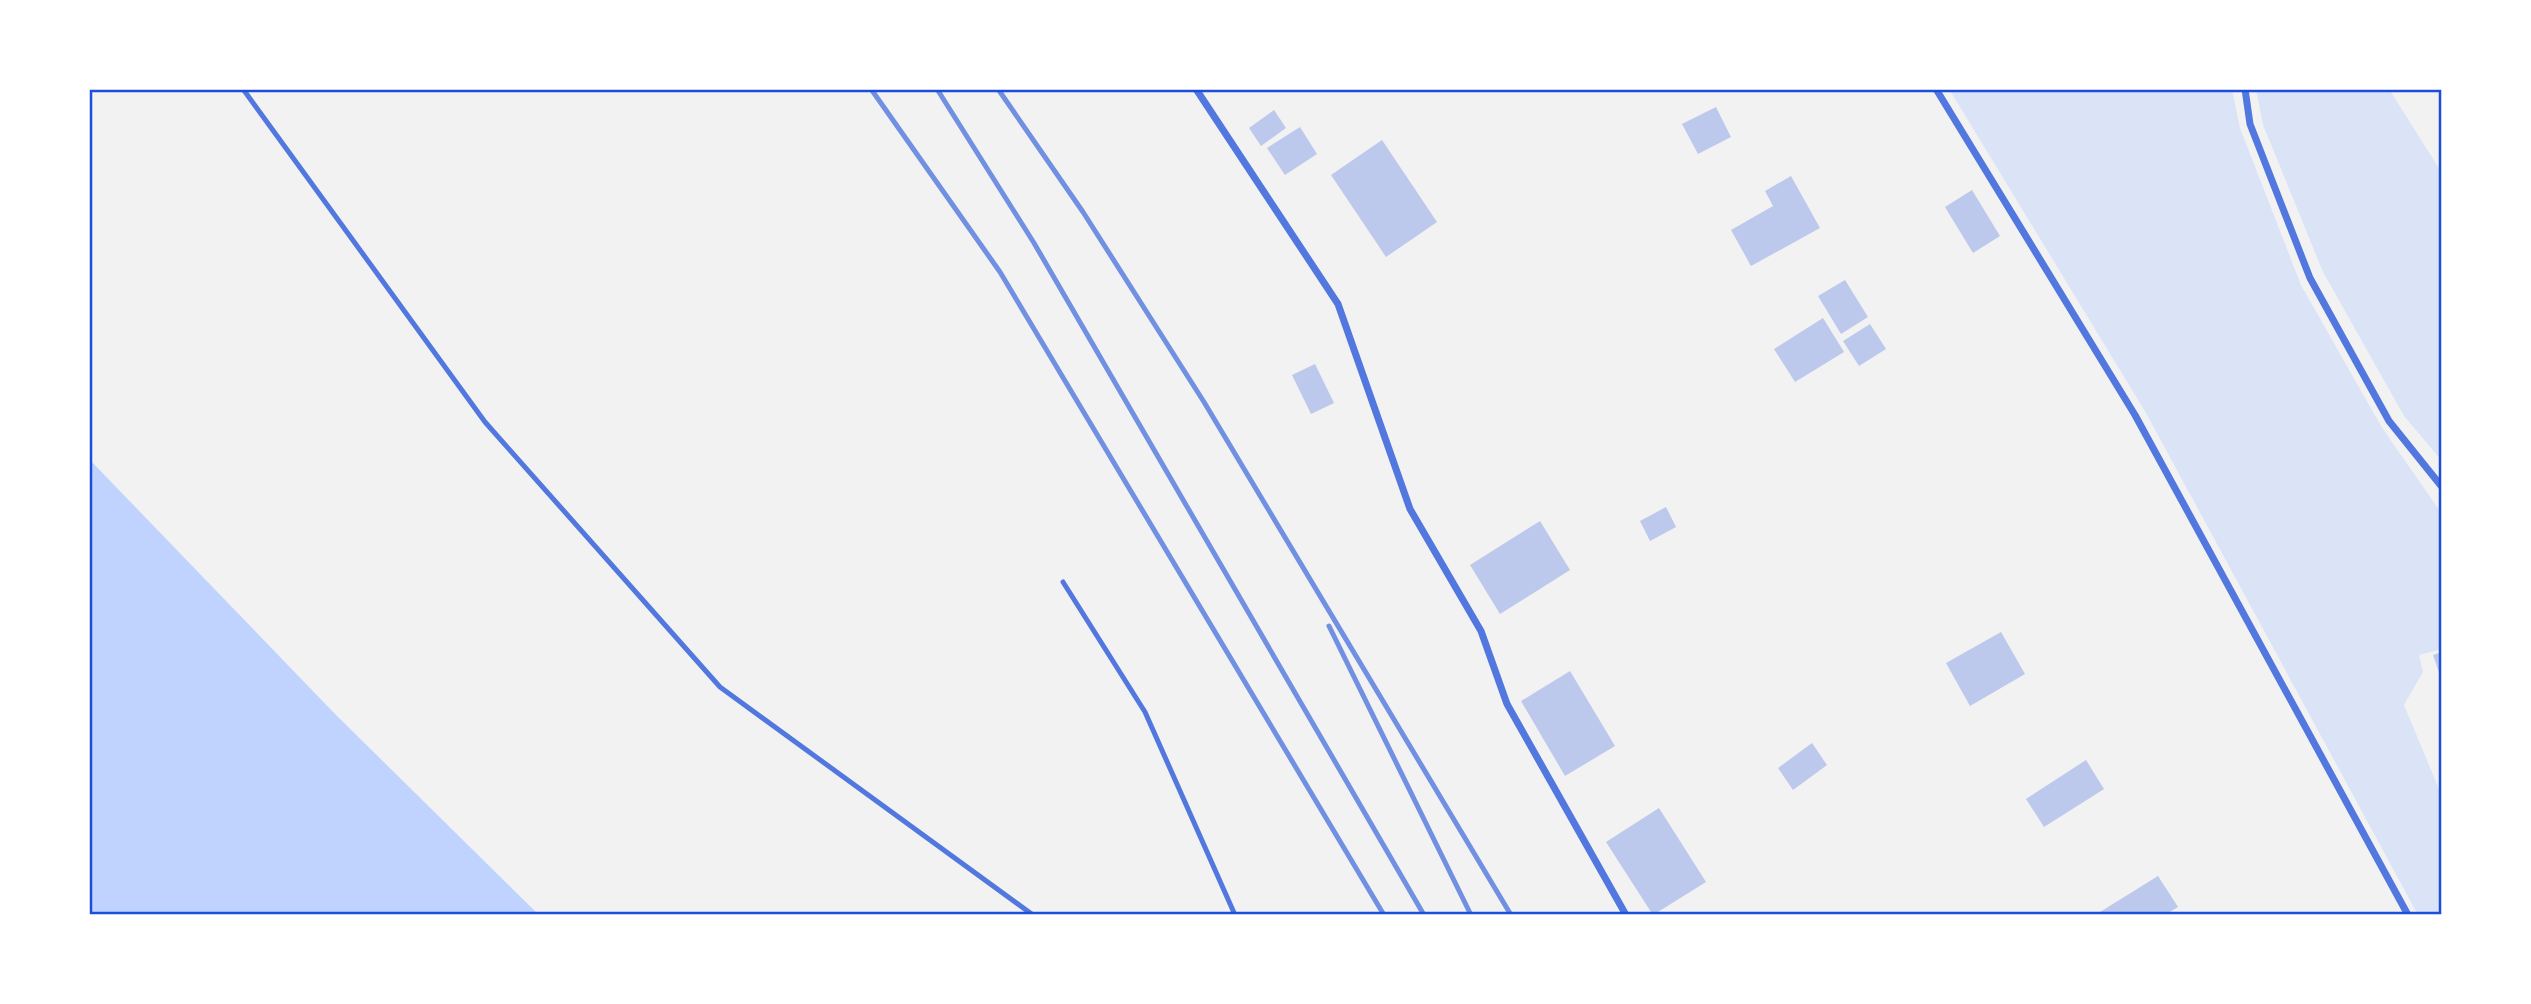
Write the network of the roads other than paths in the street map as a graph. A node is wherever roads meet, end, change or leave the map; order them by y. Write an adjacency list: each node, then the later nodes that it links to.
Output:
1 (243, 89): 7 (lane)
2 (1196, 89): 9 (street)
3 (1936, 89): 10 (street)
4 (2245, 89): 5 (street)
5 (2442, 486)
6 (1063, 582): 8 (lane)
7 (1033, 915)
8 (1235, 915)
9 (1626, 915)
10 (2408, 915)

